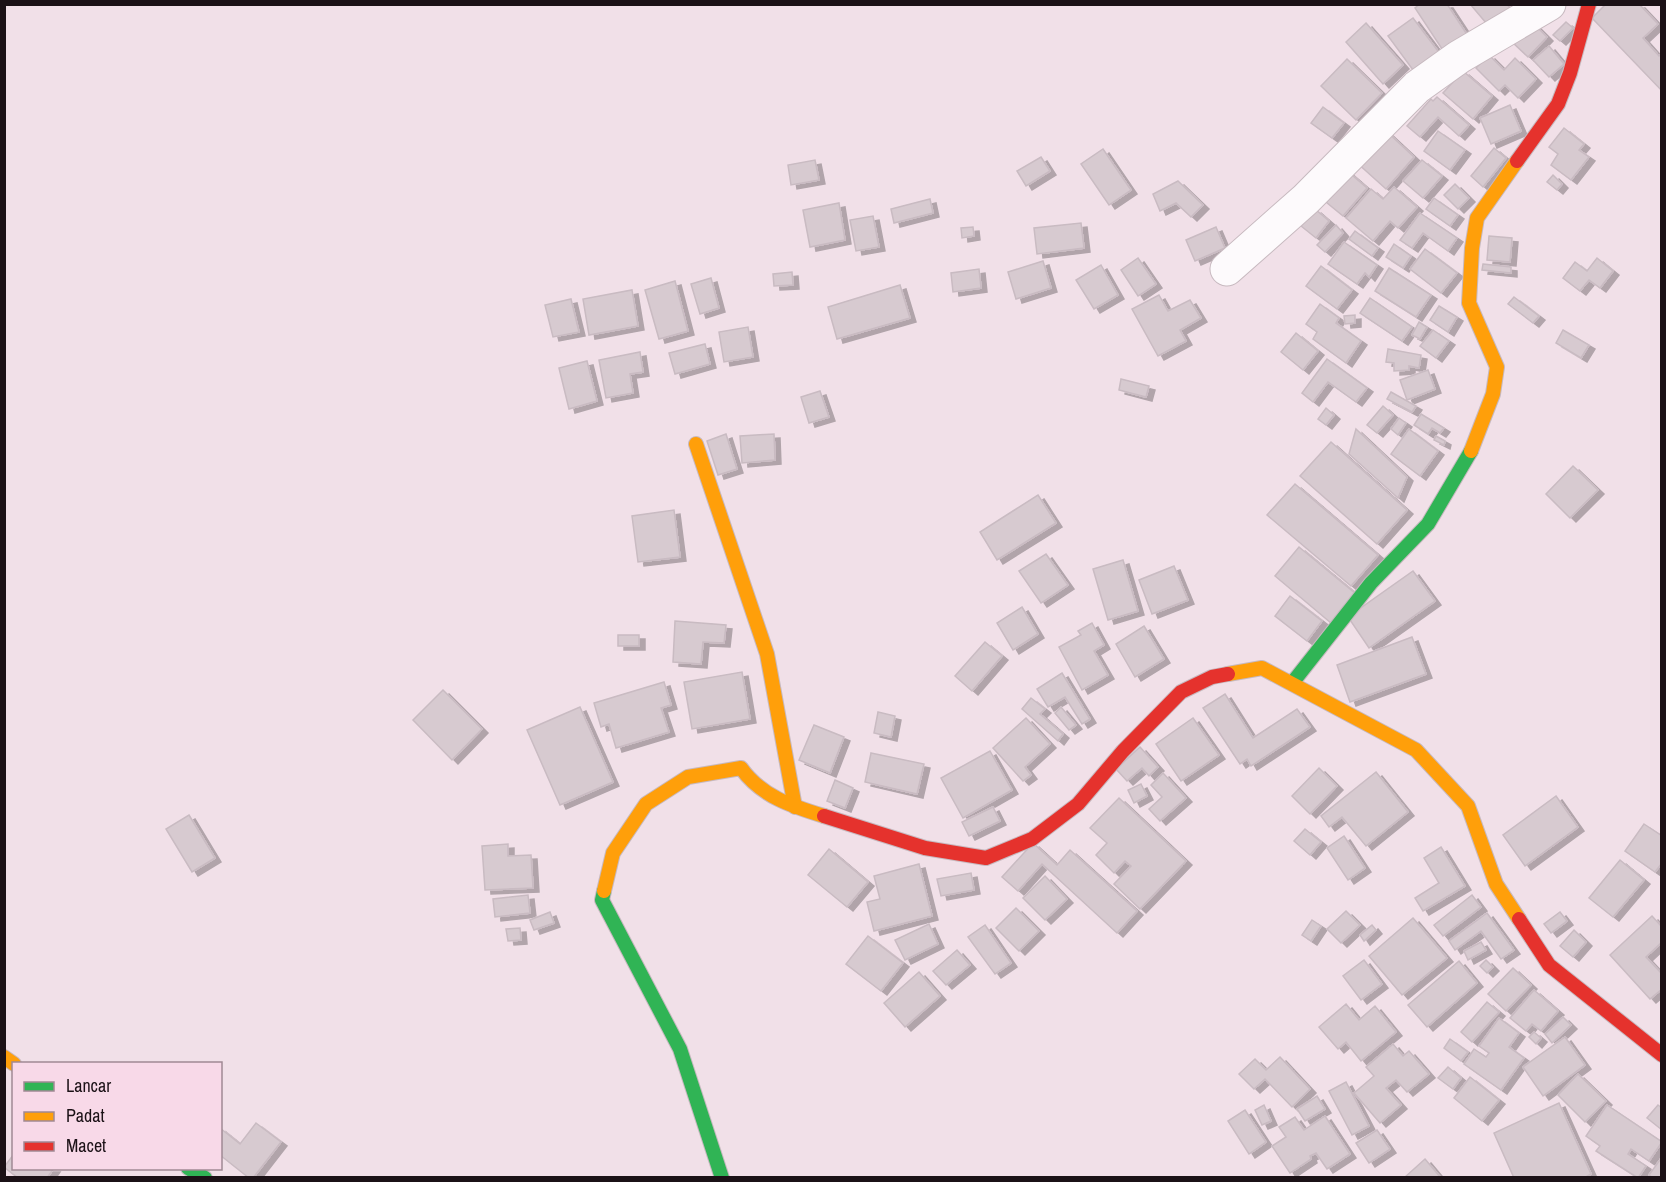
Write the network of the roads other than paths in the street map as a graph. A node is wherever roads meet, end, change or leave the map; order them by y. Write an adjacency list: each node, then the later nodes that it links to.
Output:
1 (1549, 4): 3 (street)
2 (1589, 4): 5 (street)
3 (1227, 269)
4 (696, 444): 6 (street)
5 (1293, 682): 6 (street); 7 (street)
6 (795, 807): 10 (street)
7 (1662, 1055)
8 (191, 1170): 9 (street)
9 (205, 1178)
10 (722, 1178)

